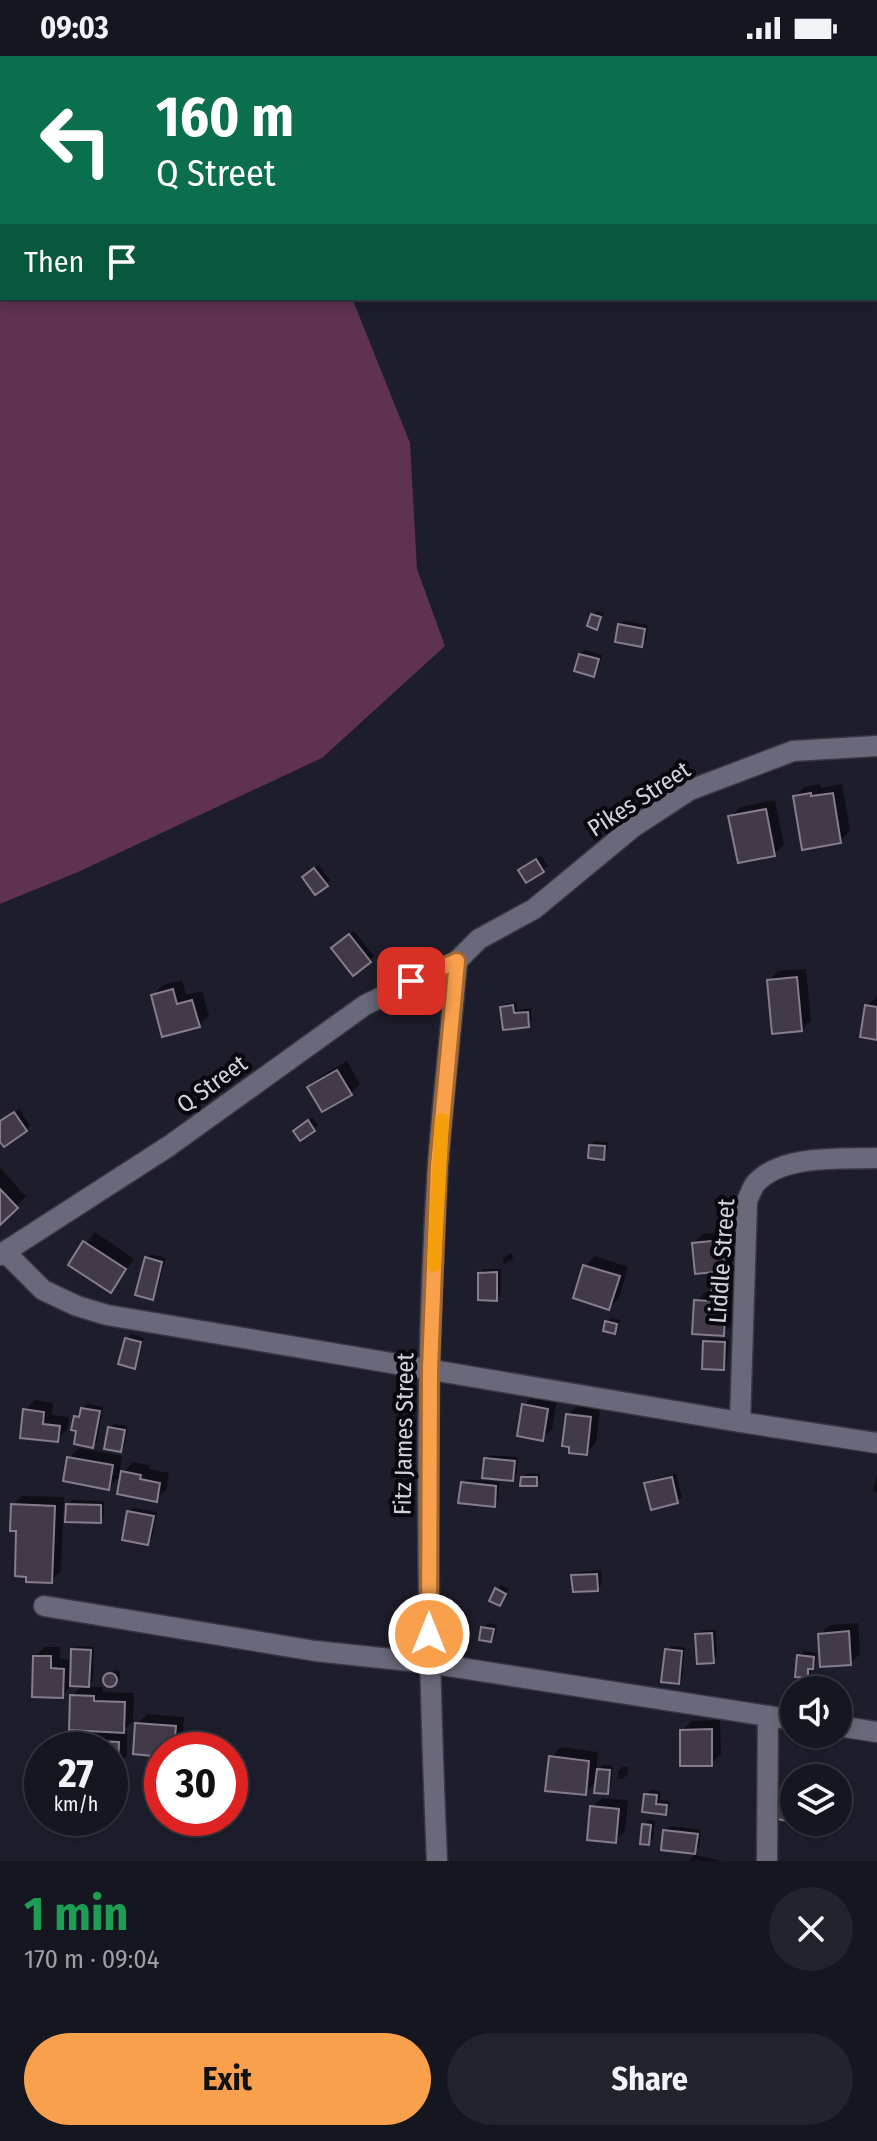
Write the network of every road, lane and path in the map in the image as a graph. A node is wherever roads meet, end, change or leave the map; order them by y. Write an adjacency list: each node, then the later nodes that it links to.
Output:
1 (877, 746): 2 (street, Pikes Street)
2 (457, 961): 4 (street, Q Street); 5 (street, Fitz James Street)
3 (877, 1158): 6 (street, Liddle Street)
4 (3, 1253): 5 (street)
5 (430, 1370): 6 (street); 9 (street, Fitz James Street)
6 (740, 1422): 7 (street)
7 (877, 1443)
8 (44, 1606): 9 (street)
9 (429, 1663): 10 (street); 14 (street, Fitz James Street)
10 (768, 1716): 11 (street); 15 (street)
11 (780, 1718)
12 (852, 1728): 13 (street)
13 (877, 1732)
14 (437, 1861)
15 (767, 1861)

